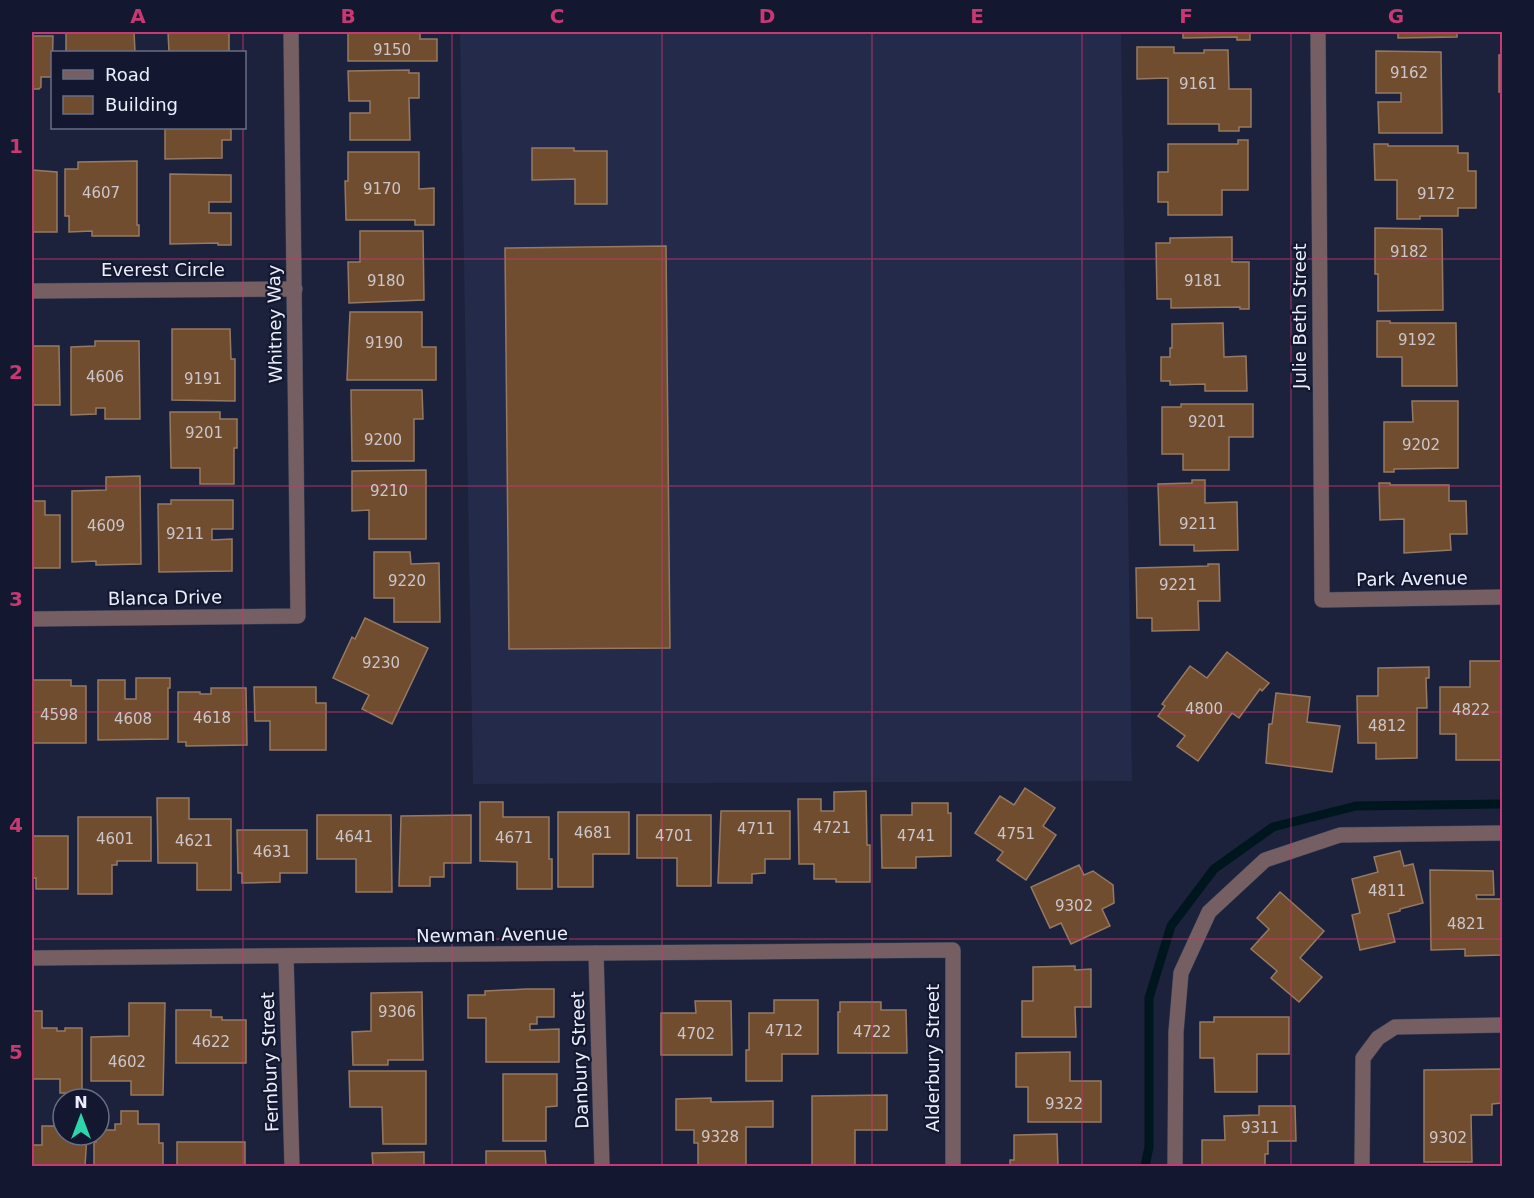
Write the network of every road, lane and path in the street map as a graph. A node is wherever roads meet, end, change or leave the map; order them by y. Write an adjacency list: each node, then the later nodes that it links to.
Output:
1 (291, 32): 3 (street, Whitney Way)
2 (1318, 32): 6 (street, Julie Beth Street)
3 (295, 289): 4 (street, Everest Circle); 7 (street, Whitney Way)
4 (32, 291)
5 (1503, 597): 6 (street, Park Avenue)
6 (1322, 600)
7 (298, 616): 8 (street, Blanca Drive)
8 (32, 619)
9 (1503, 833): 18 (street)
10 (953, 950): 11 (street, Newman Avenue); 17 (street, Alderbury Street)
11 (596, 953): 12 (street, Newman Avenue); 16 (street, Danbury Street)
12 (286, 957): 13 (street, Newman Avenue); 15 (street, Fernbury Street)
13 (32, 958)
14 (1503, 1025): 19 (street)
15 (292, 1167)
16 (602, 1167)
17 (953, 1167)
18 (1175, 1167)
19 (1362, 1167)

